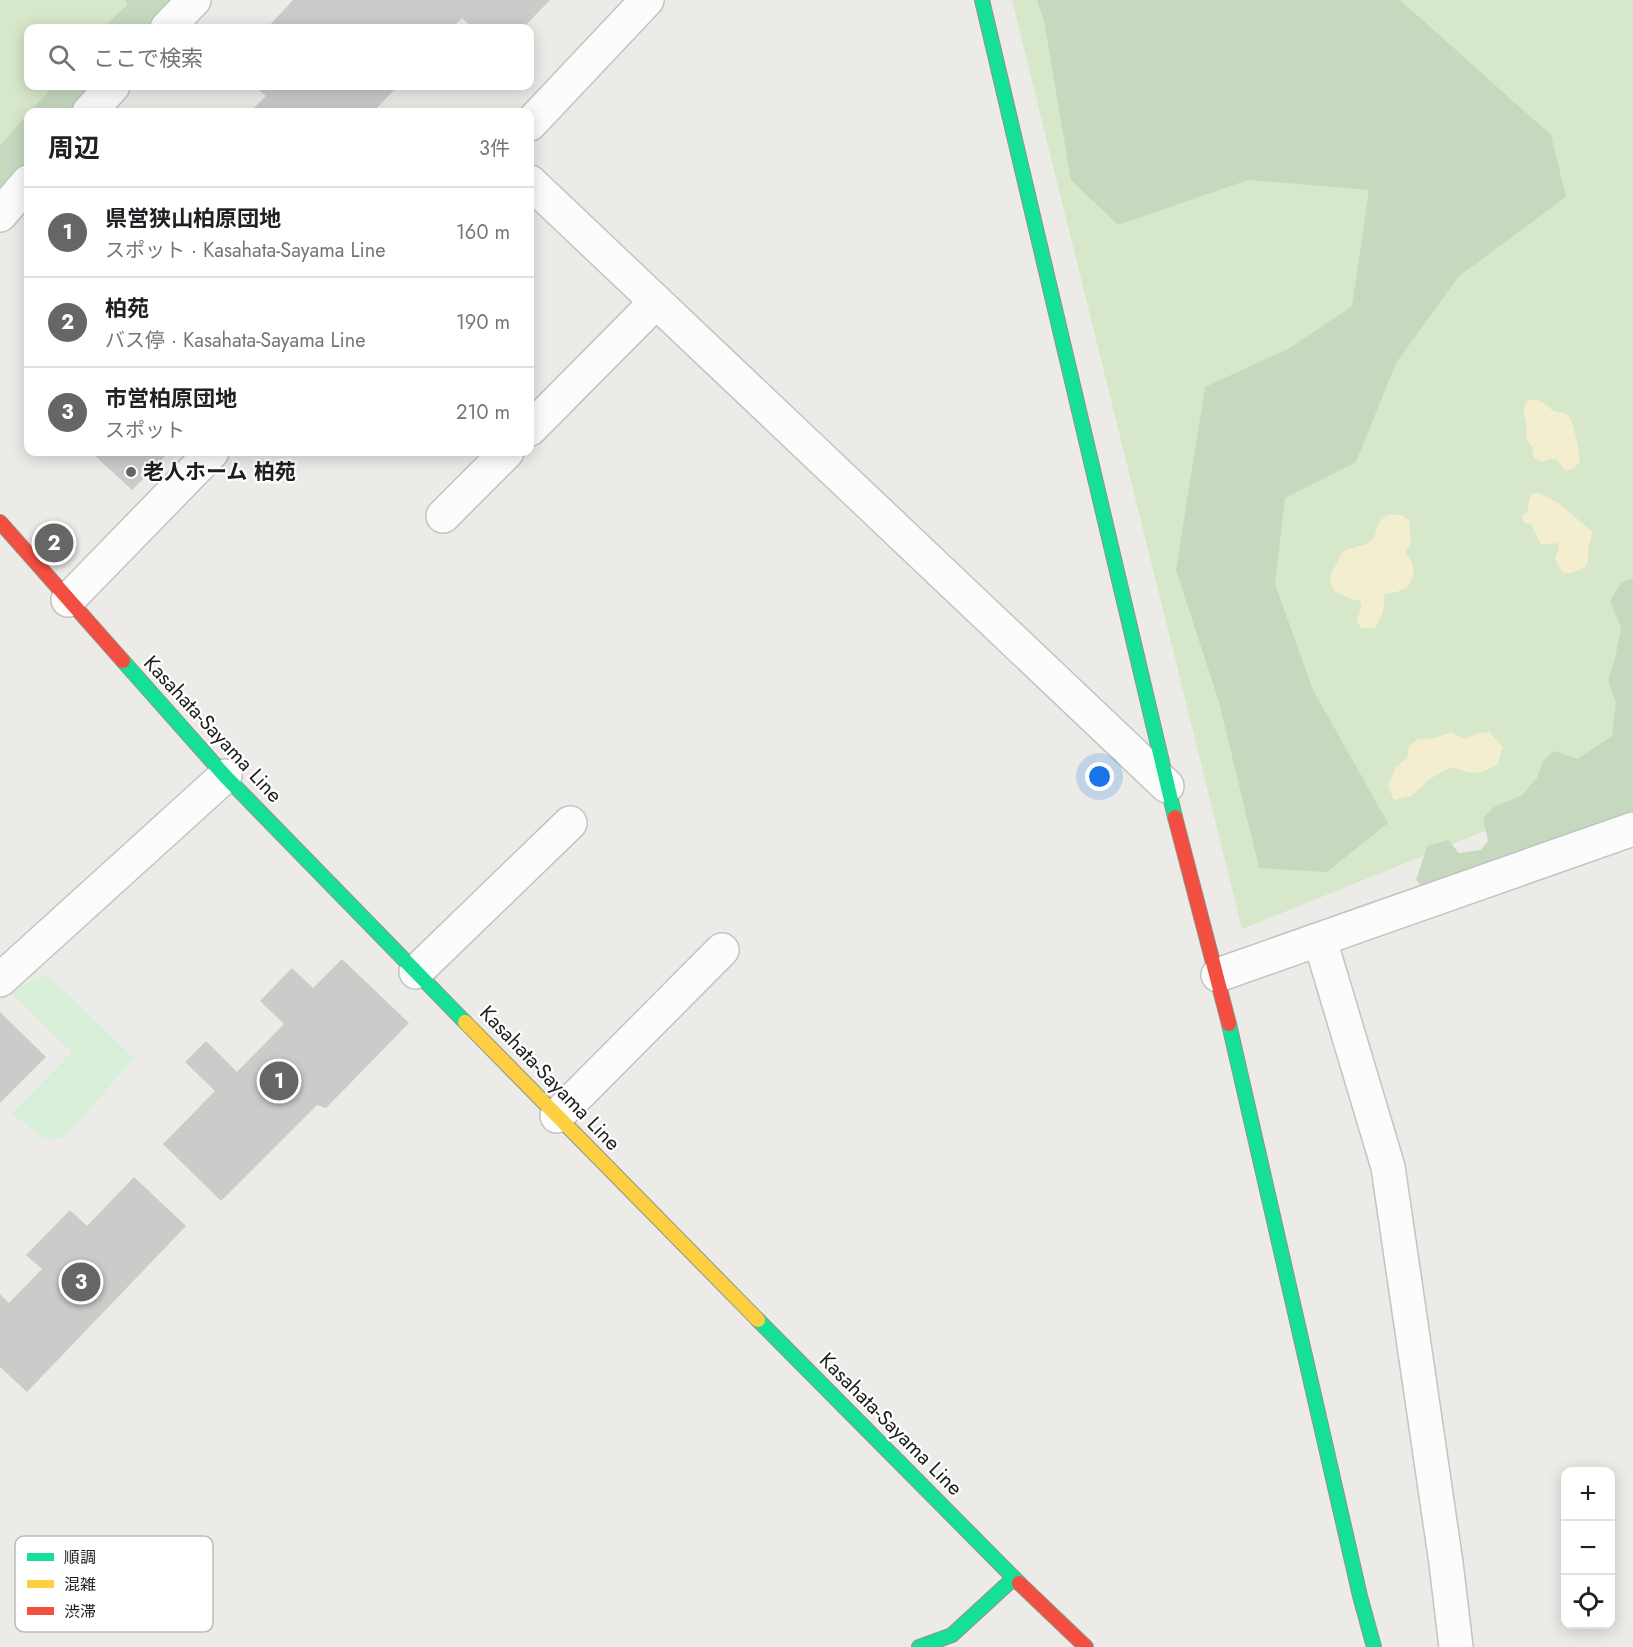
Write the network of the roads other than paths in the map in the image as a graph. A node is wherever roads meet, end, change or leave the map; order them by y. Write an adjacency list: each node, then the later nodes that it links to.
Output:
1 (195, 0): 4 (street)
2 (647, 0): 7 (street)
3 (982, 0): 19 (street)
4 (171, 24)
5 (109, 90): 6 (street)
6 (93, 108)
7 (534, 120)
8 (534, 186): 11 (street)
9 (24, 187): 10 (street)
10 (0, 215)
11 (656, 302): 12 (street); 19 (street)
12 (534, 425)
13 (208, 456): 17 (street)
14 (503, 456): 15 (street)
15 (443, 516)
16 (0, 522): 17 (street, Kasahata-Sayama Line)
17 (68, 600): 18 (street, Kasahata-Sayama Line)
18 (225, 776): 24 (street, Kasahata-Sayama Line); 26 (street)
19 (1167, 786): 25 (street)
20 (570, 823): 24 (street)
21 (1633, 829): 22 (street)
22 (1320, 940): 25 (street); 33 (street)
23 (722, 950): 27 (street)
24 (416, 972): 27 (street, Kasahata-Sayama Line)
25 (1218, 975): 32 (street)
26 (0, 980)
27 (557, 1116): 28 (street, Kasahata-Sayama Line)
28 (1014, 1578): 29 (street); 31 (street, Kasahata-Sayama Line)
29 (949, 1641): 30 (street)
30 (919, 1647)
31 (1086, 1647)
32 (1374, 1647)
33 (1456, 1647)

